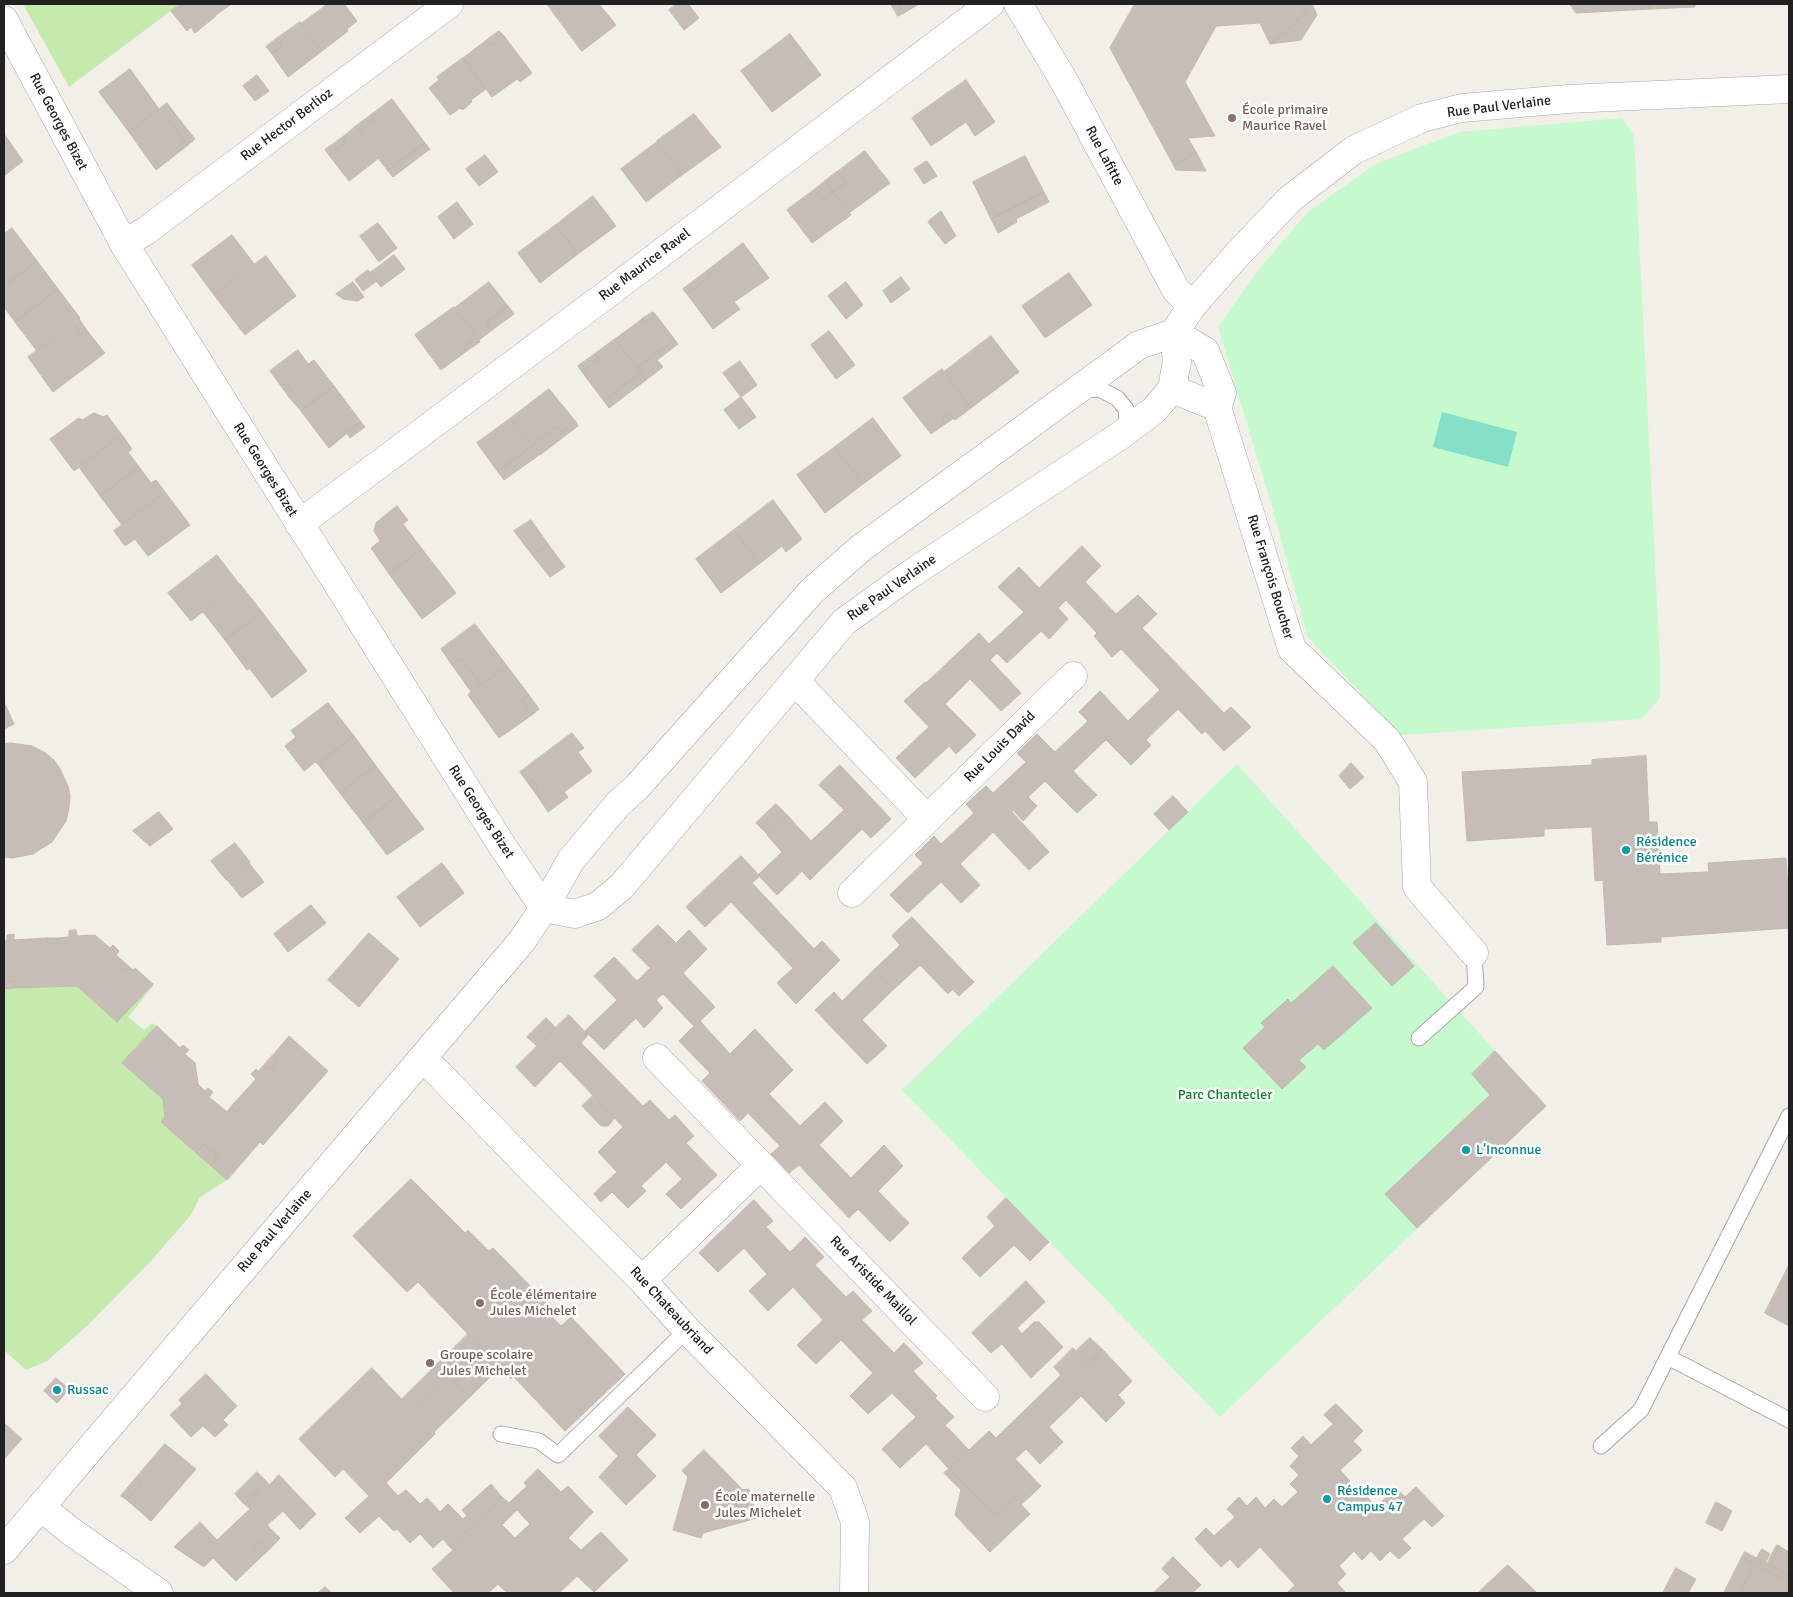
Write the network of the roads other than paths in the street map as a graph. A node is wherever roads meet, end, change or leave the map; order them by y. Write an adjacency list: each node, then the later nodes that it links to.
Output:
1 (449, 4): 6 (street, Rue Hector Berlioz)
2 (990, 4): 13 (street, Rue Maurice Ravel)
3 (1018, 4): 7 (street, Rue Lafitte)
4 (4, 20): 6 (street, Rue Georges Bizet)
5 (1789, 88): 7 (street, Rue Paul Verlaine)
6 (124, 244): 13 (street, Rue Georges Bizet)
7 (1192, 306): 8 (street, Rue Paul Verlaine)
8 (1174, 333): 9 (street, Rue Paul Verlaine); 10 (street); 11 (street, Rue François Boucher)
9 (1079, 390): 12 (lane); 18 (street, Rue Paul Verlaine)
10 (1172, 390): 11 (street); 12 (street, Rue Paul Verlaine)
11 (1217, 407): 19 (street, Rue François Boucher)
12 (1121, 435): 15 (street, Rue Paul Verlaine)
13 (299, 524): 18 (street, Rue Georges Bizet)
14 (1073, 676): 16 (street, Rue Louis David)
15 (795, 680): 16 (street); 18 (street, Rue Paul Verlaine)
16 (927, 819): 17 (street, Rue Louis David)
17 (852, 893)
18 (544, 908): 22 (street, Rue Paul Verlaine)
19 (1474, 953): 20 (lane)
20 (1419, 1038)
21 (657, 1058): 24 (street, Rue Aristide Maillol)
22 (423, 1059): 25 (street, Rue Chateaubriand); 32 (street, Rue Paul Verlaine)
23 (1789, 1116): 27 (lane)
24 (761, 1165): 25 (street); 28 (street, Rue Aristide Maillol)
25 (642, 1280): 26 (street, Rue Chateaubriand)
26 (687, 1330): 30 (lane); 35 (street, Rue Chateaubriand)
27 (1668, 1358): 29 (lane); 31 (lane)
28 (985, 1397)
29 (1789, 1420)
30 (501, 1434)
31 (1600, 1446)
32 (41, 1507): 33 (street, Rue Paul Verlaine); 34 (street)
33 (4, 1550)
34 (159, 1593)
35 (854, 1593)

